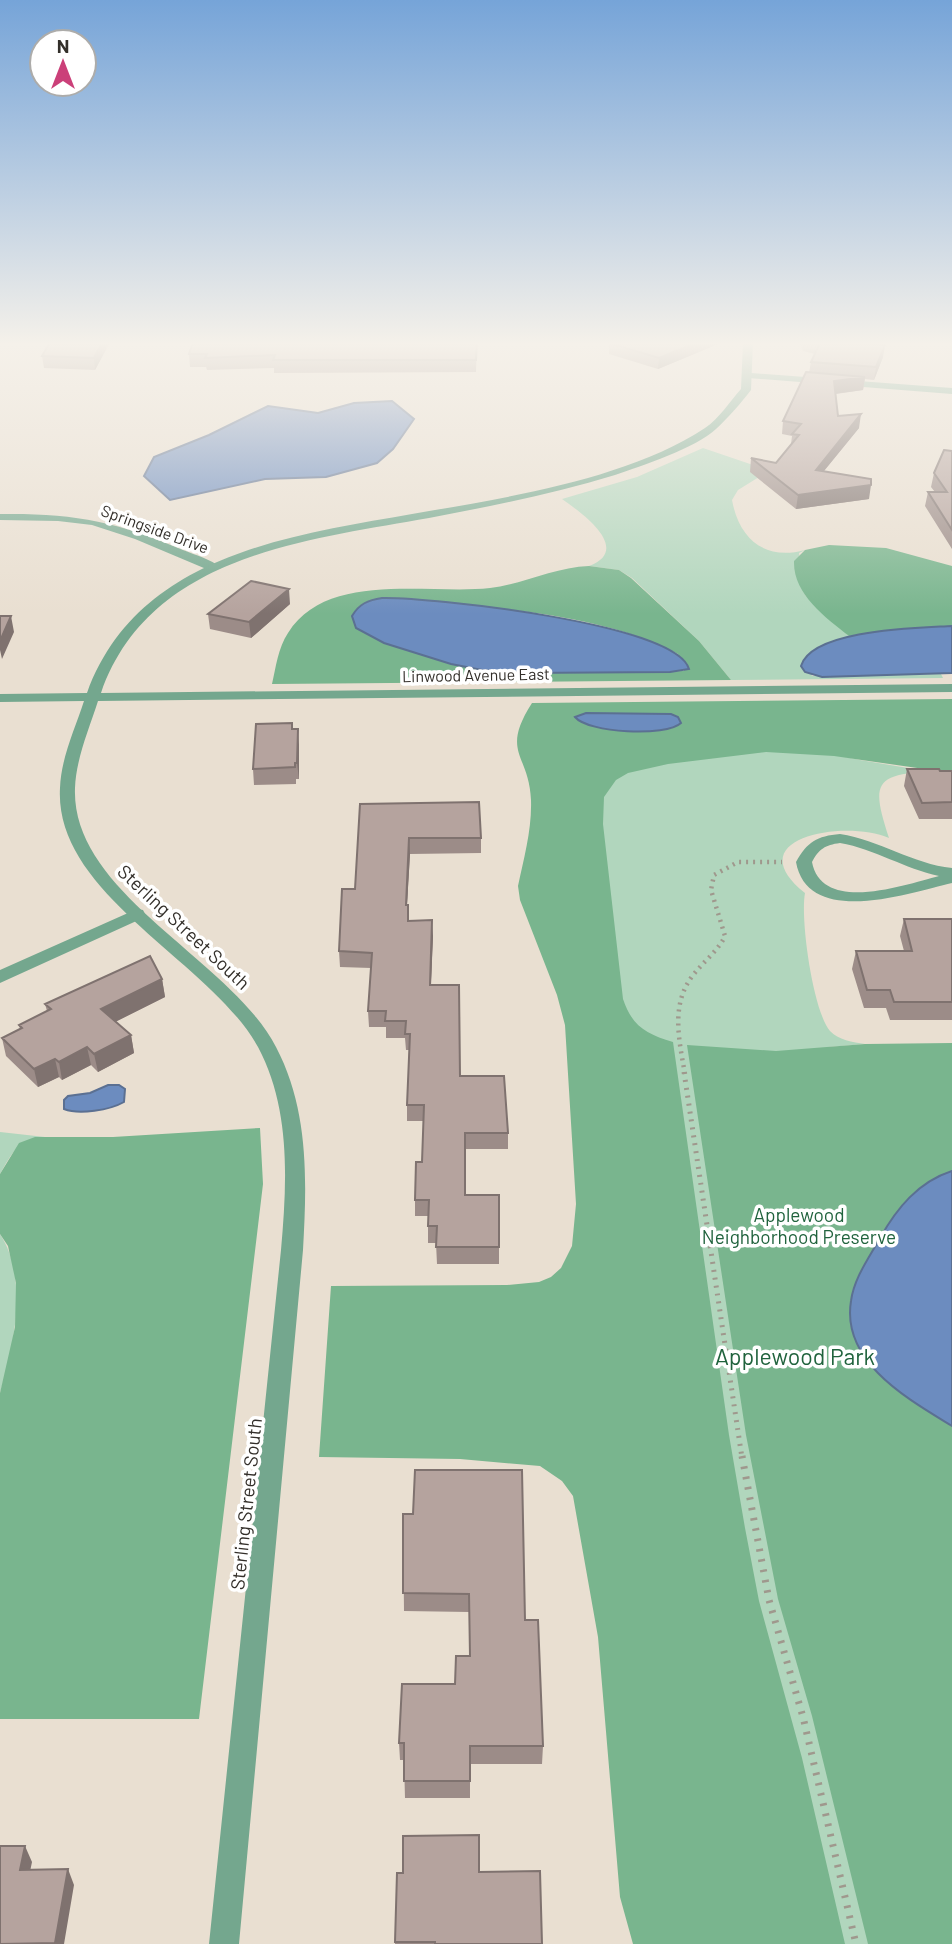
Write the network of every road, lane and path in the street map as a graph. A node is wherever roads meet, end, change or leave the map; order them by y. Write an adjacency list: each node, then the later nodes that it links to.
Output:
1 (701, 433): 3 (street, Sterling Street South)
2 (0, 517): 3 (street, Springside Drive)
3 (215, 568): 5 (street, Sterling Street South)
4 (952, 688): 5 (street, Linwood Avenue East)
5 (93, 697): 6 (street, Linwood Avenue East); 9 (street, Sterling Street South)
6 (0, 698)
7 (804, 864): 8 (street); 8 (street); 12 (path)
8 (952, 875)
9 (137, 914): 10 (street); 11 (street, Sterling Street South)
10 (0, 977)
11 (224, 1944)
12 (856, 1944)

